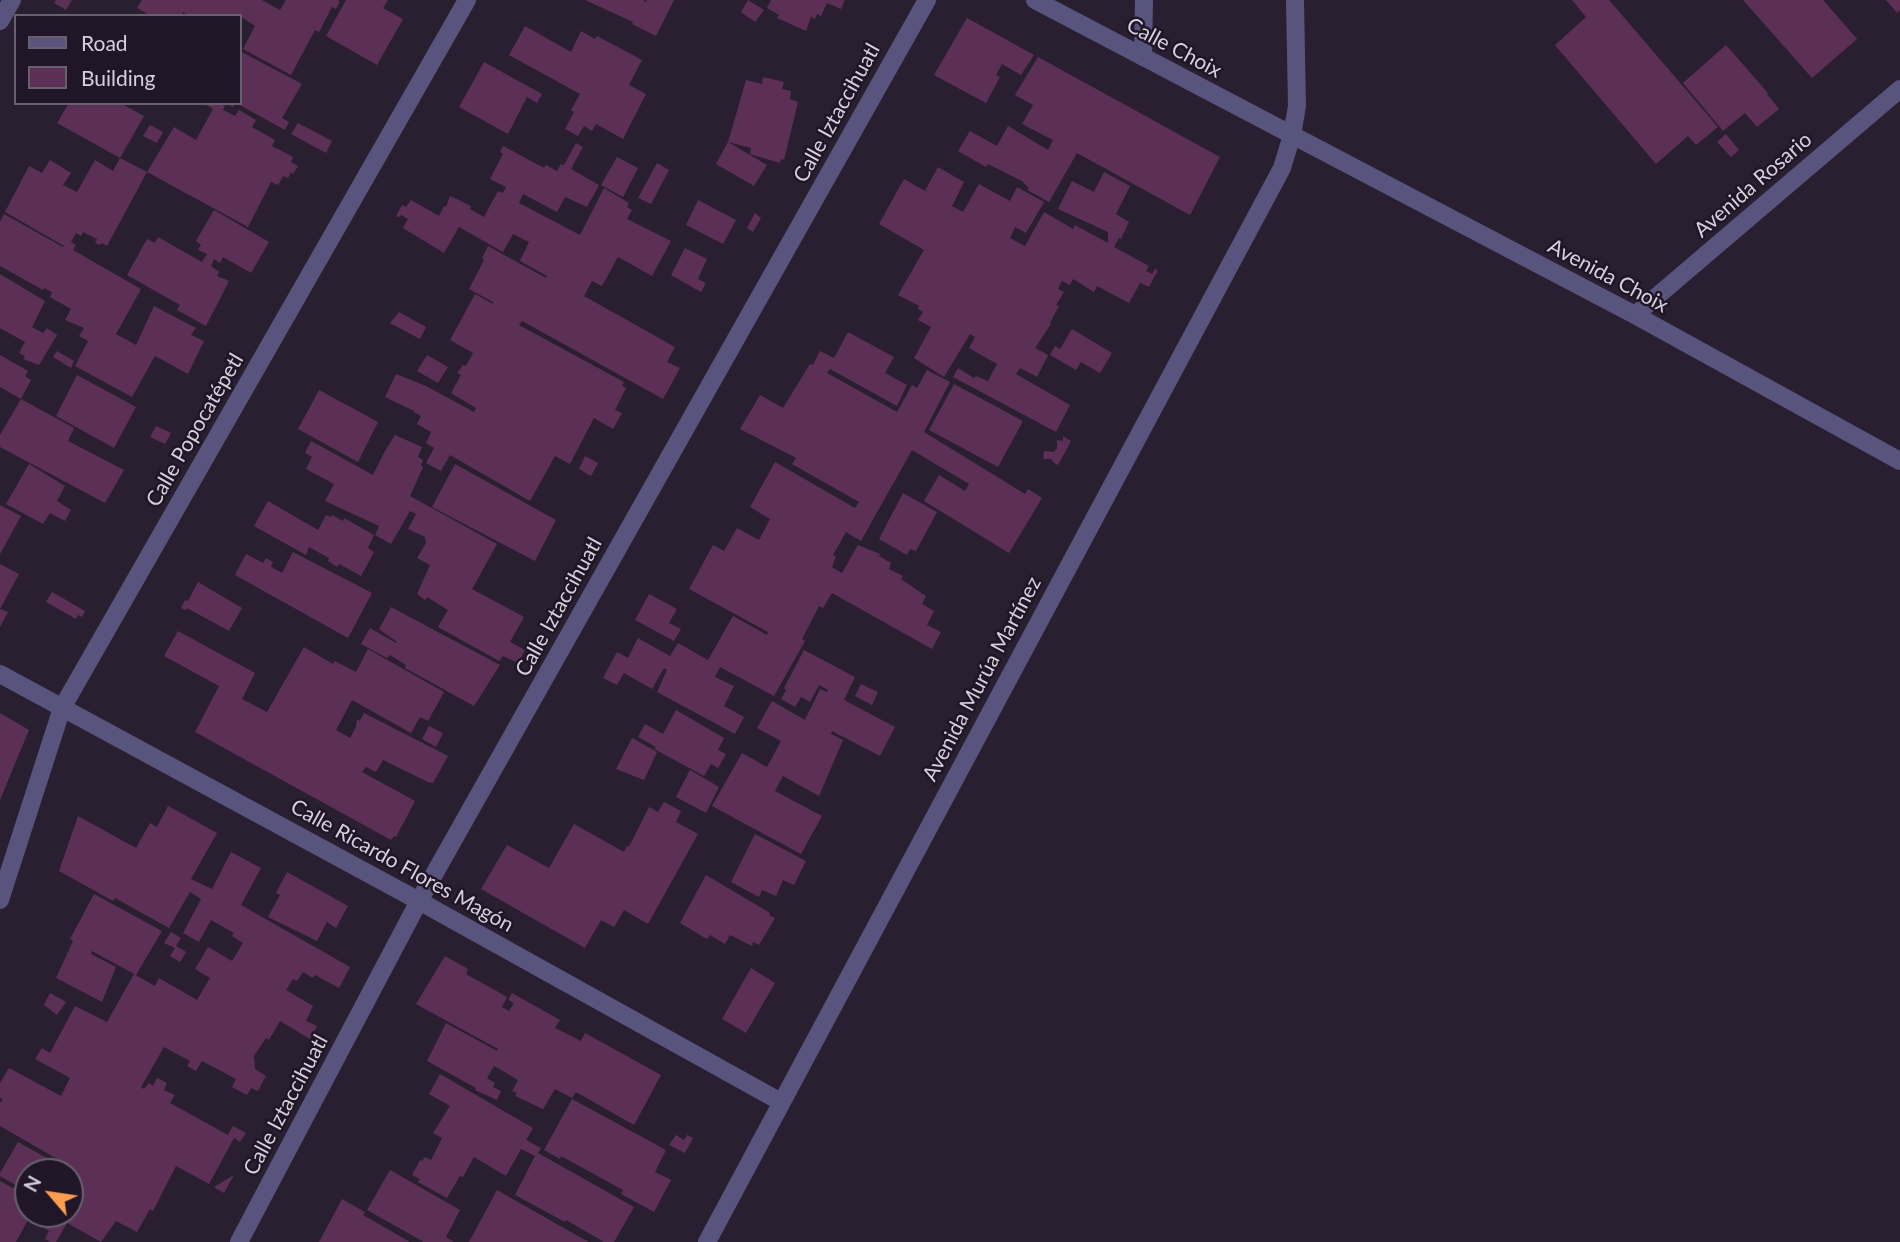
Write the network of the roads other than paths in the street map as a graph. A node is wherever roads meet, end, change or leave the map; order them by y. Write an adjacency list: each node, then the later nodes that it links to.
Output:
1 (12, 0): 7 (street)
2 (467, 0): 14 (street, Calle Popocatépetl)
3 (927, 0): 16 (street, Calle Iztaccihuatl)
4 (1035, 0): 8 (street, Calle Choix)
5 (1144, 0): 8 (street)
6 (1295, 0): 10 (street, Avenida Murúa Martínez)
7 (0, 21)
8 (1143, 57): 10 (street, Calle Choix)
9 (1900, 89): 11 (street, Avenida Rosario)
10 (1292, 135): 11 (street, Avenida Choix); 17 (street, Avenida Murúa Martínez)
11 (1635, 315): 12 (street, Avenida Choix)
12 (1900, 461)
13 (0, 674): 14 (street, Calle Ricardo Flores Magón)
14 (62, 708): 15 (street, Calle Popocatépetl); 16 (street, Calle Ricardo Flores Magón)
15 (0, 900)
16 (419, 901): 17 (street, Calle Ricardo Flores Magón); 18 (street, Calle Iztaccihuatl)
17 (781, 1102): 19 (street, Avenida Murúa Martínez)
18 (239, 1242)
19 (707, 1242)

